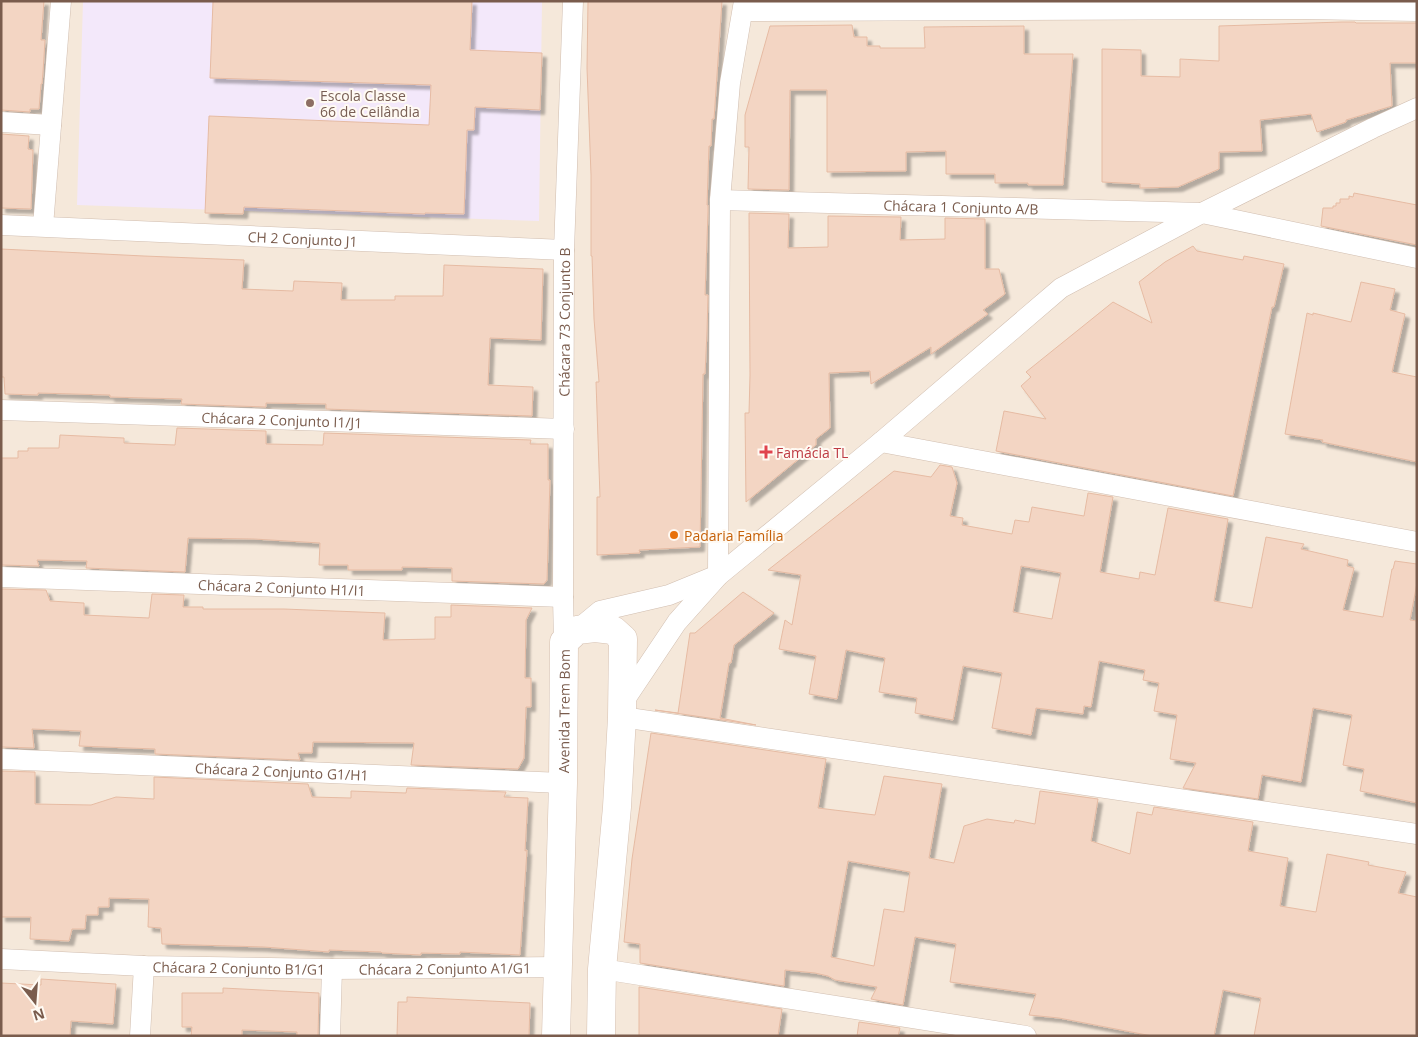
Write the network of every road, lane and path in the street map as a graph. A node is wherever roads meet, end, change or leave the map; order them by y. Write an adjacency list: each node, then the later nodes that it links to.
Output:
1 (61, 1): 7 (street)
2 (573, 1): 12 (street, Chácara 73 Conjunto B)
3 (744, 6): 4 (street); 8 (street)
4 (1417, 11)
5 (1417, 108): 9 (street)
6 (1, 122): 7 (street)
7 (51, 125): 11 (street)
8 (720, 200): 9 (street, Chácara 1 Conjunto A/B); 18 (street)
9 (1202, 214): 13 (street, Chácara 1 Conjunto A/B); 16 (street)
10 (1, 225): 11 (street, CH 2 Conjunto J1)
11 (43, 226): 12 (street, CH 2 Conjunto J1)
12 (564, 250): 15 (street, Chácara 73 Conjunto B)
13 (1417, 258)
14 (1, 410): 15 (street, Chácara 2 Conjunto I1/J1)
15 (564, 429): 20 (street, Chácara 73 Conjunto B)
16 (882, 442): 17 (street); 18 (street)
17 (1417, 542)
18 (718, 576): 21 (street); 22 (street)
19 (1, 577): 20 (street, Chácara 2 Conjunto H1/I1)
20 (563, 597): 21 (street, Chácara 73 Conjunto B)
21 (571, 636): 22 (street); 24 (street, Avenida Trem Bom)
22 (622, 710): 25 (street); 30 (street)
23 (1, 758): 24 (street, Chácara 2 Conjunto G1/H1)
24 (563, 783): 28 (street, Avenida Trem Bom)
25 (1417, 834)
26 (1, 959): 27 (street, Chácara 2 Conjunto B1/G1)
27 (144, 966): 29 (street, Chácara 2 Conjunto B1/G1); 31 (street)
28 (558, 968): 29 (street, Chácara 2 Conjunto A1/G1); 33 (street, Avenida Trem Bom)
29 (332, 969): 32 (street)
30 (602, 969): 34 (street); 35 (street)
31 (140, 1036)
32 (330, 1036)
33 (556, 1036)
34 (601, 1036)
35 (1026, 1036)

